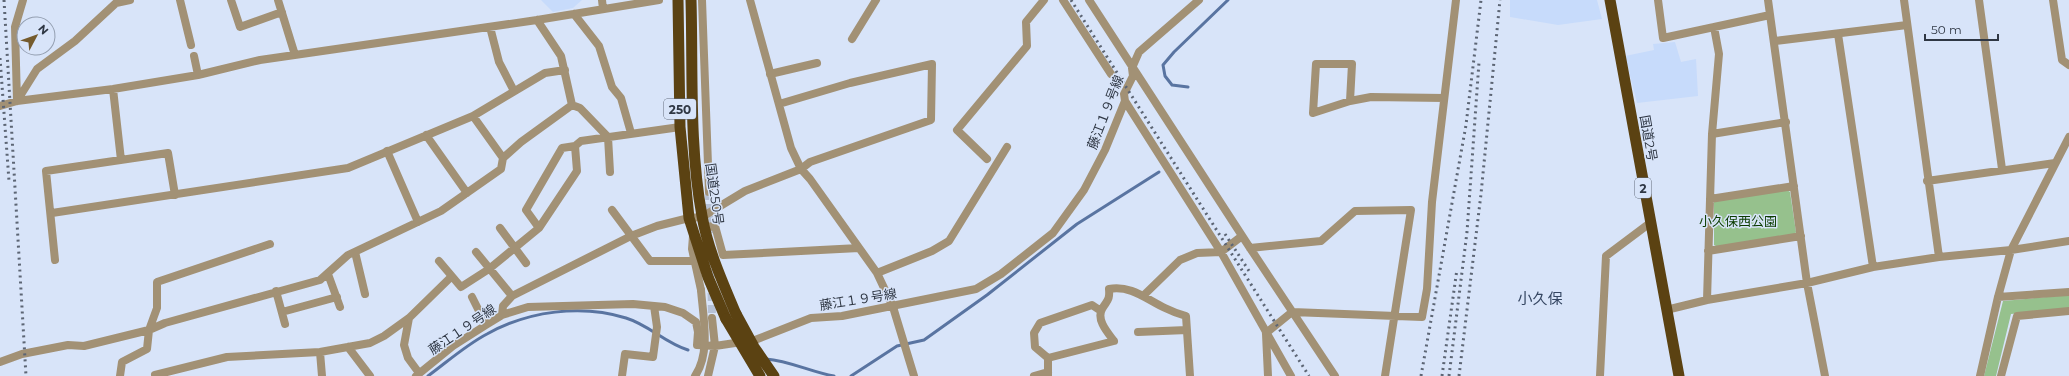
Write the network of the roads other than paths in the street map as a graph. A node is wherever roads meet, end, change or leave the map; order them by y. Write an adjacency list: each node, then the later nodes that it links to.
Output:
1 (24, 0): 48 (street)
2 (130, 0): 48 (street)
3 (180, 0): 35 (street)
4 (231, 0): 25 (street)
5 (278, 0): 25 (street)
6 (602, 0): 24 (street)
7 (659, 0): 24 (street)
8 (678, 0): 56 (highway, 国道250号 / 250)
9 (691, 0): 82 (highway, 国道250号 / 250)
10 (702, 0): 74 (street)
11 (750, 0): 42 (street)
12 (876, 0): 33 (street)
13 (1044, 0): 66 (street)
14 (1063, 0): 43 (street)
15 (1089, 0): 40 (street)
16 (1199, 0): 40 (street, 藤江１９号線)
17 (1456, 0): 47 (street)
18 (1610, 0): 83 (highway, 国道2号 / 2)
19 (1658, 0): 31 (street)
20 (1768, 0): 27 (street)
21 (1904, 0): 29 (street)
22 (1979, 0): 70 (street)
23 (2053, 0): 39 (street)
24 (603, 10): 26 (street)
25 (282, 12): 36 (street)
26 (574, 14): 28 (street); 57 (street)
27 (1770, 15): 31 (street); 34 (street)
28 (538, 20): 30 (street); 41 (street)
29 (1907, 25): 32 (street); 72 (street)
30 (490, 27): 36 (street); 46 (street)
31 (1714, 27): 58 (street)
32 (1838, 34): 34 (street); 105 (street)
33 (852, 39)
34 (1775, 41): 55 (street)
35 (191, 45)
36 (295, 55): 44 (street)
37 (194, 56): 44 (street)
38 (817, 63): 42 (street)
39 (2069, 64)
40 (1132, 68): 49 (street, 藤江１９号線); 88 (street)
41 (564, 70): 46 (street); 52 (street)
42 (770, 74): 51 (street)
43 (1111, 74)
44 (198, 75): 45 (street)
45 (113, 89): 48 (street); 67 (street)
46 (514, 91): 54 (street)
47 (1444, 98): 50 (street); 129 (street)
48 (17, 101): 53 (street)
49 (1125, 101): 99 (street); 122 (street, 藤江１９号線)
50 (1350, 101): 50 (street)
51 (779, 104): 69 (street); 69 (street)
52 (572, 105): 60 (street); 65 (street)
53 (0, 106)
54 (473, 116): 59 (street); 65 (street)
55 (1786, 122): 58 (street); 73 (street)
56 (680, 127): 57 (street); 80 (highway, 国道250号 / 250)
57 (631, 133): 60 (street)
58 (1712, 134): 77 (street)
59 (426, 135): 64 (street); 75 (street)
60 (608, 137): 62 (street); 71 (street)
61 (2069, 137): 68 (street)
62 (575, 146): 85 (street); 85 (street)
63 (1007, 147): 107 (street)
64 (388, 151): 76 (street); 81 (street)
65 (503, 158): 75 (street)
66 (987, 159)
67 (121, 160): 76 (street); 79 (street)
68 (2055, 163): 70 (street); 95 (street)
69 (801, 169): 82 (street); 93 (street)
70 (2002, 170): 72 (street)
71 (610, 172)
72 (1927, 180): 100 (street)
73 (1794, 186): 77 (street); 89 (street)
74 (709, 192)
75 (467, 193): 81 (street)
76 (175, 195): 79 (street)
77 (1710, 199): 96 (street)
78 (612, 210): 87 (street)
79 (52, 213): 101 (street)
80 (689, 218): 82 (street); 86 (highway, 国道250号 / 250); 87 (street)
81 (418, 222): 97 (street)
82 (703, 222): 93 (street); 130 (highway, 国道250号 / 250)
83 (1650, 223): 123 (highway, 国道2号 / 2); 163 (street)
84 (500, 228): 92 (street)
85 (540, 228): 92 (street)
86 (693, 233): 103 (street); 130 (highway, 国道250号 / 250)
87 (631, 236): 103 (street); 115 (street)
88 (1242, 236): 94 (street); 99 (street)
89 (1801, 236): 96 (street); 110 (street)
90 (2069, 241): 95 (street)
91 (270, 244): 135 (street)
92 (515, 248): 104 (street); 106 (street)
93 (859, 248): 107 (street)
94 (1250, 248): 127 (street); 129 (street)
95 (2011, 250): 100 (street); 118 (street)
96 (1708, 251): 119 (street)
97 (355, 252): 108 (street); 113 (street)
98 (476, 252): 106 (street)
99 (1221, 252): 114 (street); 138 (street)
100 (1939, 256): 105 (street)
101 (55, 260)
102 (439, 261): 109 (street)
103 (696, 261): 152 (street, bridge)
104 (526, 263)
105 (1873, 267): 110 (street)
106 (489, 269): 109 (street); 115 (street)
107 (877, 273): 122 (street)
108 (328, 274): 111 (street); 116 (street)
109 (451, 277): 131 (street)
110 (1807, 283): 119 (street); 165 (street)
111 (276, 291): 126 (street); 135 (street)
112 (2069, 292): 118 (street)
113 (365, 294)
114 (1144, 295): 124 (street); 136 (street)
115 (512, 296): 128 (street)
116 (336, 297): 121 (street); 126 (street)
117 (472, 297): 134 (street)
118 (1998, 298): 166 (street)
119 (1707, 300): 123 (street)
120 (654, 306): 128 (street, 藤江１９号線); 139 (street, 藤江１９号線); 151 (street)
121 (340, 307)
122 (893, 307): 139 (street, 藤江１９号線); 156 (street)
123 (1666, 310): 164 (highway, 国道2号 / 2)
124 (1101, 311): 142 (street); 142 (street)
125 (2069, 311): 167 (street)
126 (282, 312): 133 (street)
127 (1292, 312): 129 (street); 138 (street); 161 (street)
128 (502, 315): 134 (street, 藤江１９号線)
129 (1394, 316): 162 (street)
130 (731, 317): 154 (highway, 国道250号 / 250, bridge); 155 (highway, 国道250号 / 250, bridge)
131 (409, 318): 140 (street); 147 (street)
132 (712, 318): 139 (street)
133 (285, 324)
134 (486, 325): 147 (street, 藤江１９号線)
135 (149, 330): 143 (street); 148 (street)
136 (1187, 330): 137 (street); 158 (street)
137 (1138, 332)
138 (1266, 333): 159 (street); 160 (street)
139 (715, 346): 153 (street)
140 (348, 347): 141 (street); 150 (street)
141 (320, 352): 144 (street); 149 (street)
142 (1048, 358): 145 (street)
143 (0, 362)
144 (174, 373): 146 (street)
145 (1048, 374): 157 (street)
146 (155, 375)
147 (417, 375)
148 (120, 376)
149 (322, 376)
150 (370, 376)
151 (622, 376)
152 (696, 376)
153 (708, 376)
154 (760, 376)
155 (774, 376)
156 (914, 376)
157 (1034, 376)
158 (1190, 376)
159 (1268, 376)
160 (1291, 376)
161 (1335, 376)
162 (1385, 376)
163 (1600, 376)
164 (1679, 376)
165 (1825, 376)
166 (1980, 376)
167 (2001, 376)

